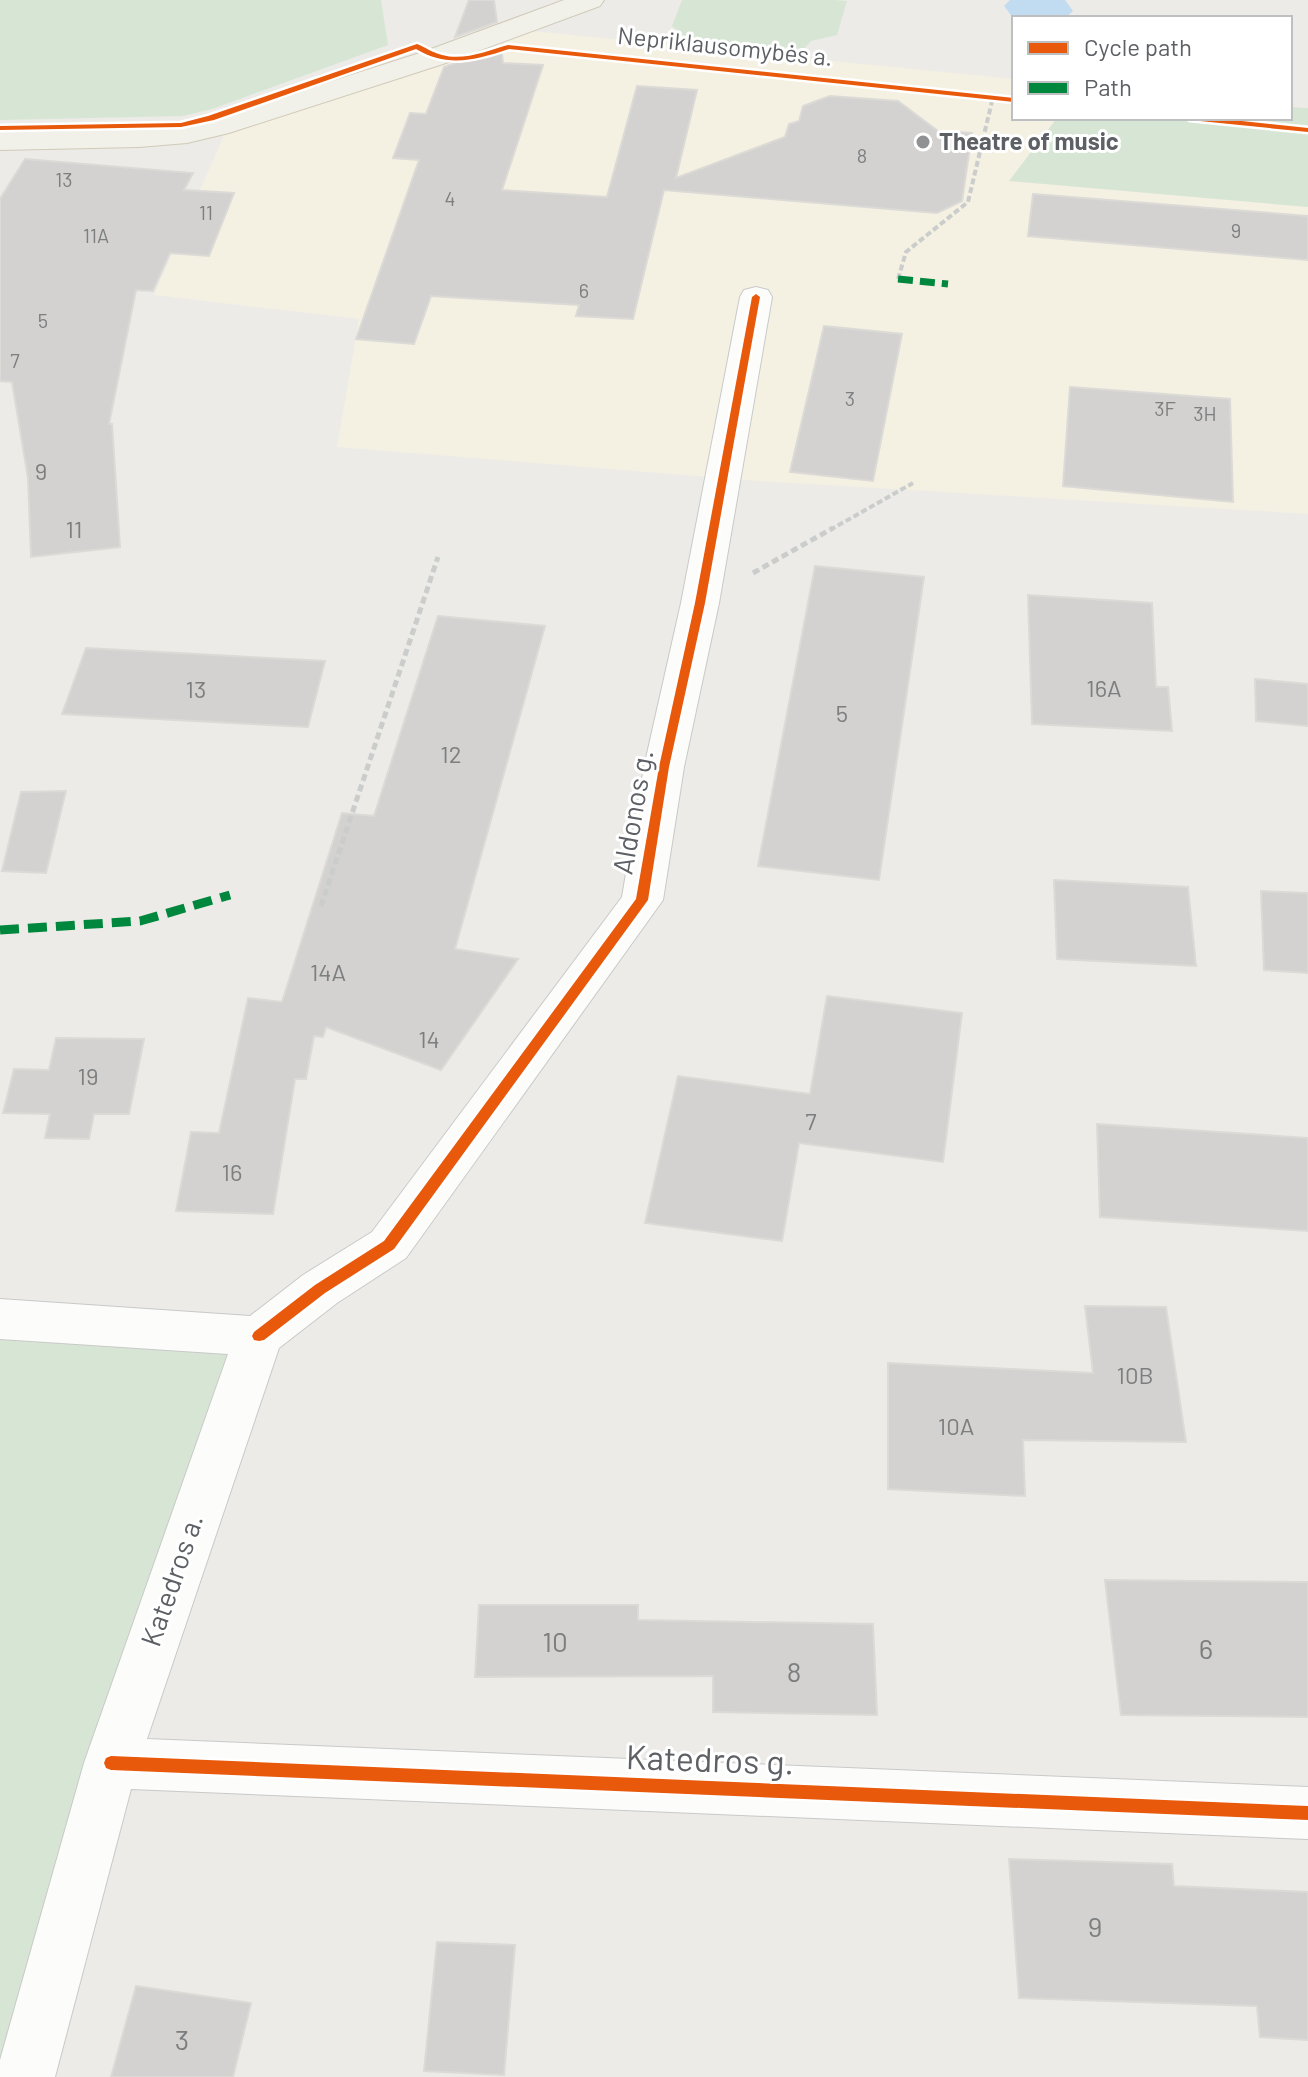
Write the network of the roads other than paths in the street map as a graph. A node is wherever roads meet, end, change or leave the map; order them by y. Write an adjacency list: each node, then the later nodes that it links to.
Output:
1 (590, 0): 2 (main road)
2 (0, 141)
3 (756, 297): 5 (street, Aldonos g.)
4 (0, 1319): 5 (street)
5 (259, 1336): 6 (street, Katedros a.)
6 (111, 1763): 7 (street, Katedros g.); 8 (street, Katedros a.)
7 (1308, 1813)
8 (25, 2077)

